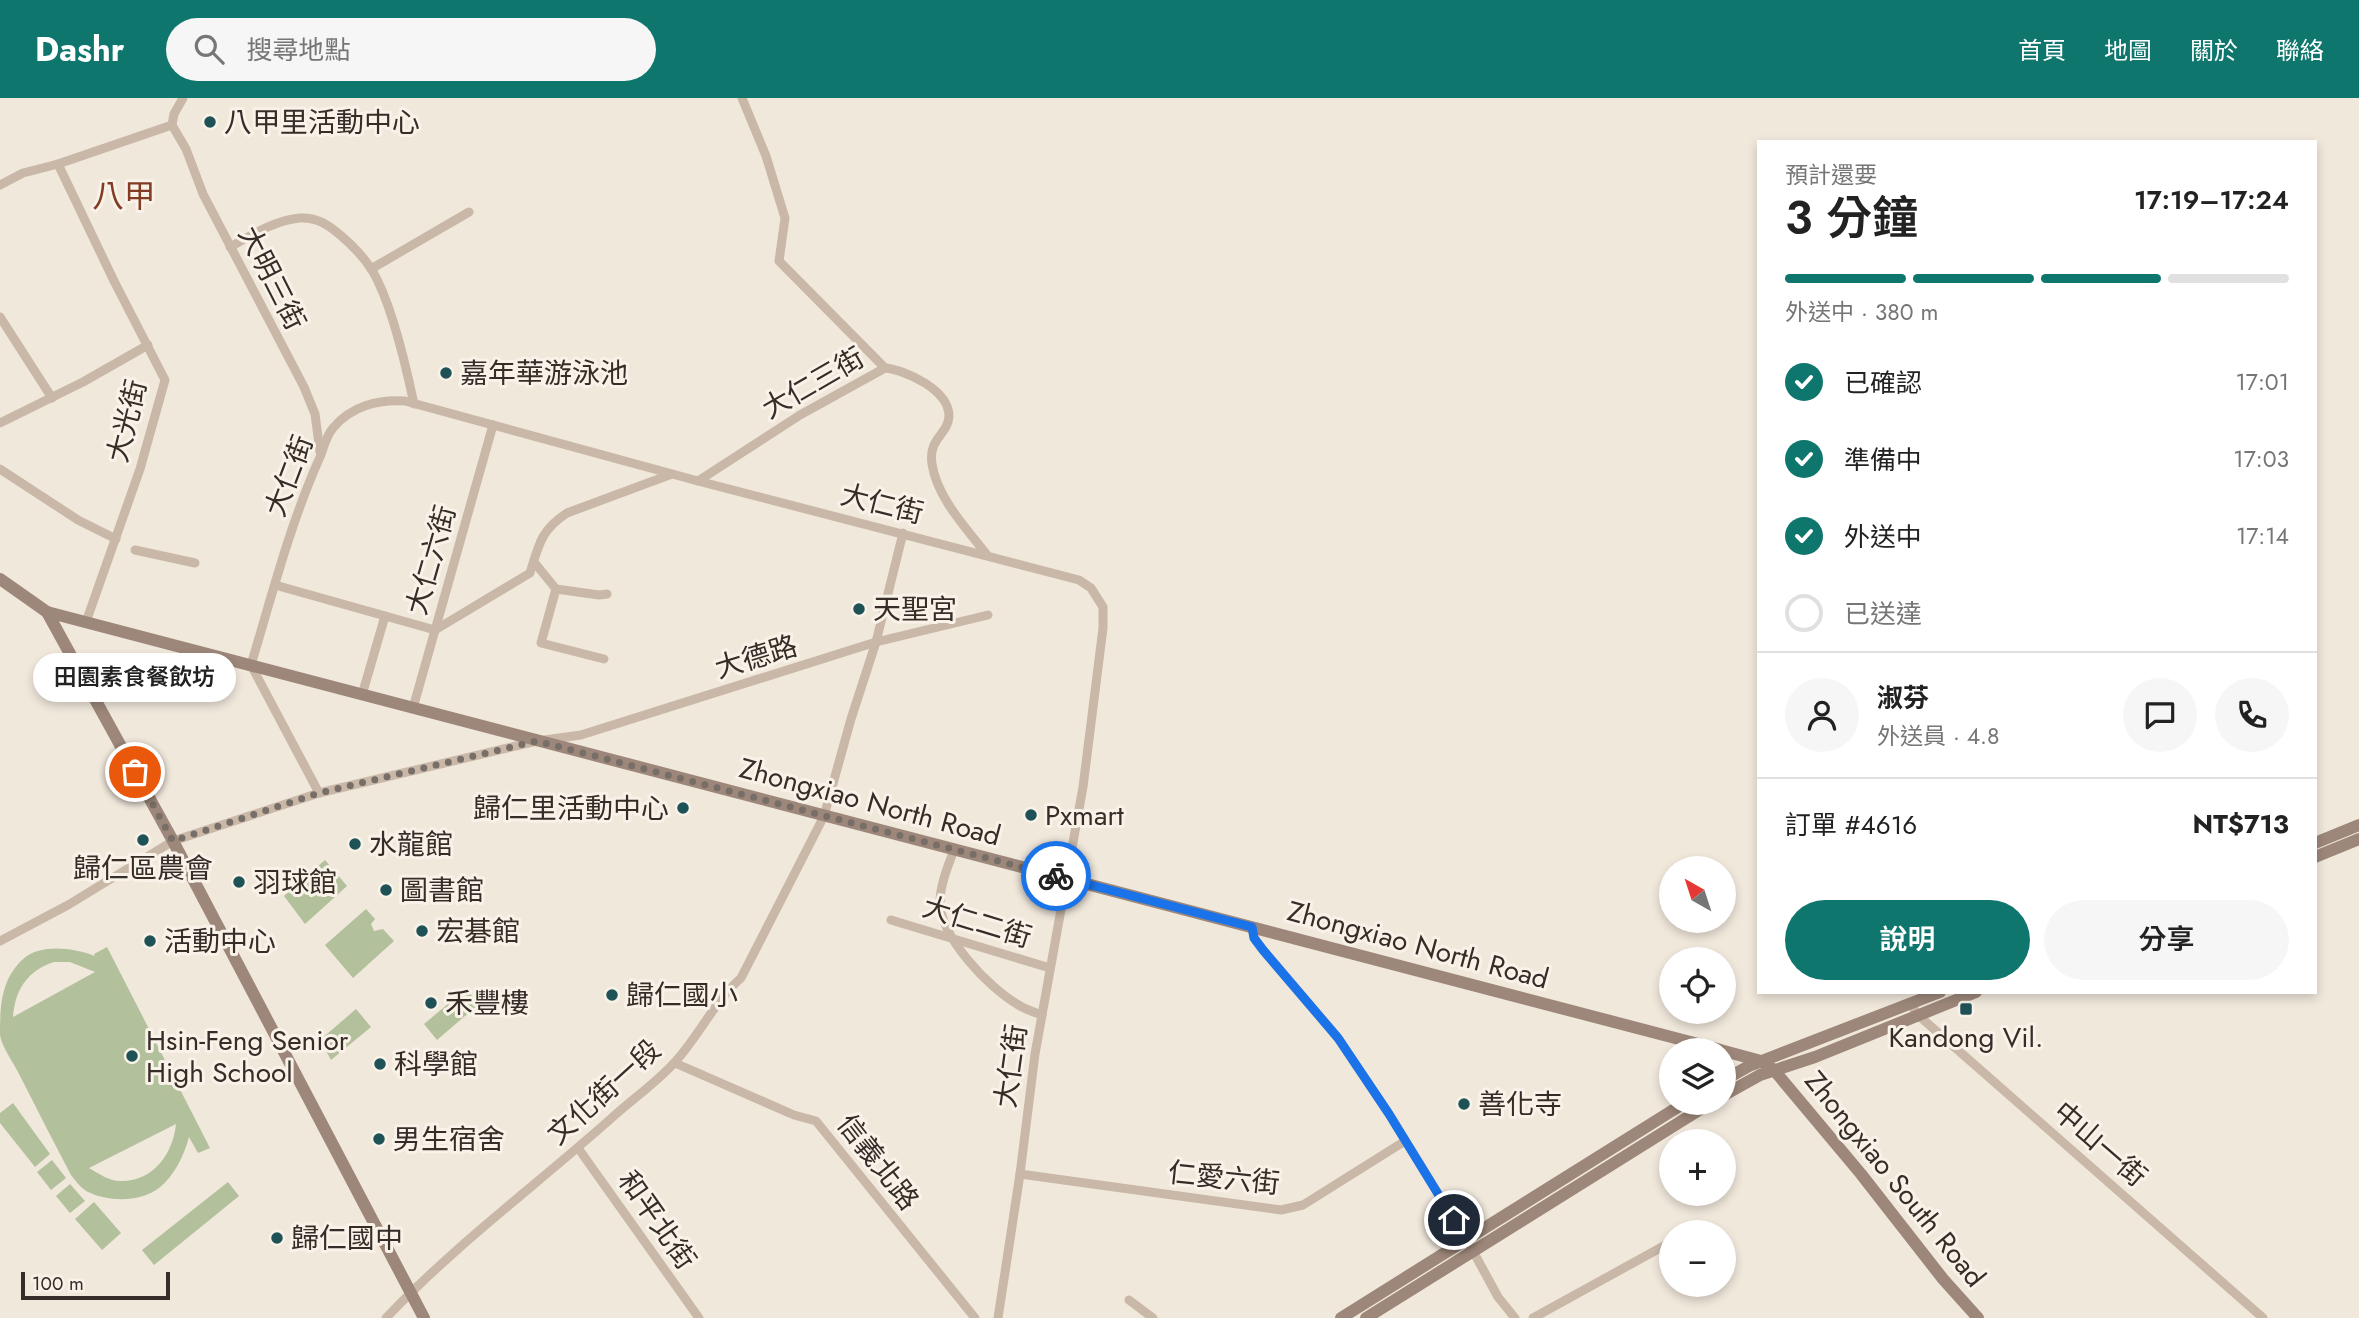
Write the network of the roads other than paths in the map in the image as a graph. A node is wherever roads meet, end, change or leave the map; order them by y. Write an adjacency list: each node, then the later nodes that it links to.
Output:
1 (183, 98): 3 (street)
2 (742, 98): 11 (street)
3 (172, 125): 4 (street); 7 (street, 大明三街)
4 (58, 164): 5 (street); 10 (street, 大光街)
5 (0, 186)
6 (469, 212): 8 (street)
7 (230, 247): 8 (street); 16 (street, 大明三街)
8 (372, 270): 13 (street)
9 (0, 317): 12 (street)
10 (148, 345): 12 (street); 21 (street, 大光街)
11 (885, 368): 19 (street, 大仁三街); 23 (street, 大仁三街)
12 (52, 397): 14 (street)
13 (414, 404): 15 (street, 大仁街); 16 (street, 大仁街)
14 (0, 424)
15 (493, 425): 18 (street, 大仁街); 34 (street, 大仁六街)
16 (321, 455): 27 (street, 大仁街)
17 (0, 469): 21 (street)
18 (674, 473): 19 (street, 大仁街); 24 (street)
19 (698, 481): 20 (street, 大仁街)
20 (903, 533): 23 (street, 大仁街); 35 (street, 文化街一段)
21 (116, 539): 33 (street, 大光街)
22 (135, 550): 25 (street)
23 (987, 555): 49 (street, 大仁街)
24 (534, 562): 28 (street); 34 (street)
25 (195, 563)
26 (0, 579): 30 (main road)
27 (275, 585): 32 (street); 37 (street, 大仁街)
28 (556, 589): 29 (street); 36 (street)
29 (607, 594)
30 (47, 612): 33 (main road, Zhongxiao North Road); 45 (main road)
31 (988, 615): 35 (street, 大德路)
32 (385, 616): 34 (street); 38 (street)
33 (86, 622): 37 (main road, Zhongxiao North Road)
34 (435, 630): 39 (street, 大仁六街)
35 (876, 642): 40 (street, 大德路); 42 (street, 文化街一段)
36 (604, 659)
37 (251, 665): 38 (main road, Zhongxiao North Road); 41 (street)
38 (362, 695): 39 (main road, Zhongxiao North Road)
39 (413, 708): 40 (main road, Zhongxiao North Road)
40 (537, 741): 41 (street, 大德路); 42 (main road, Zhongxiao North Road)
41 (319, 793): 45 (street, 大德路)
42 (824, 816): 47 (main road, Zhongxiao North Road); 63 (street, 文化街一段)
43 (2359, 825): 46 (main road)
44 (2359, 839): 48 (main road)
45 (173, 841): 52 (street, 大德路); 74 (main road)
46 (2317, 842)
47 (954, 850): 49 (main road, Zhongxiao North Road); 53 (street)
48 (2317, 855)
49 (1066, 879): 51 (main road, Zhongxiao North Road); 54 (street, 大仁街)
50 (891, 920): 53 (street, 大仁二街)
51 (1252, 927): 60 (main road, Zhongxiao North Road); 69 (street)
52 (0, 941)
53 (955, 941): 54 (street, 大仁二街); 58 (street)
54 (1050, 968): 58 (street, 大仁街)
55 (1935, 994): 57 (main road)
56 (1971, 994): 59 (main road)
57 (1910, 1003): 59 (street, 中山一街); 62 (main road)
58 (1041, 1015): 71 (street, 大仁街)
59 (1918, 1015): 64 (main road); 87 (street, 中山一街)
60 (1676, 1038)
61 (1736, 1054): 62 (main road, Zhongxiao North Road)
62 (1760, 1061): 64 (main road, Zhongxiao North Road); 65 (main road)
63 (675, 1063): 70 (street, 文化街一段); 79 (street, 信義北路)
64 (1774, 1070): 66 (main road); 86 (main road, Zhongxiao South Road)
65 (1736, 1074)
66 (1736, 1088)
67 (1666, 1115): 72 (main road)
68 (1690, 1115): 72 (main road)
69 (1405, 1141): 71 (street, 仁愛六街); 72 (street)
70 (578, 1148): 74 (street, 文化街一段); 78 (street, 和平北街)
71 (1020, 1174): 80 (street, 大仁街)
72 (1470, 1246): 82 (main road); 83 (main road); 84 (street)
73 (1659, 1249): 85 (street)
74 (411, 1292): 76 (street, 文化街一段); 77 (main road)
75 (1129, 1300): 81 (street)
76 (386, 1318)
77 (424, 1318)
78 (699, 1318)
79 (975, 1318)
80 (998, 1318)
81 (1153, 1318)
82 (1341, 1318)
83 (1366, 1318)
84 (1515, 1318)
85 (1533, 1318)
86 (1978, 1318)
87 (2263, 1318)

